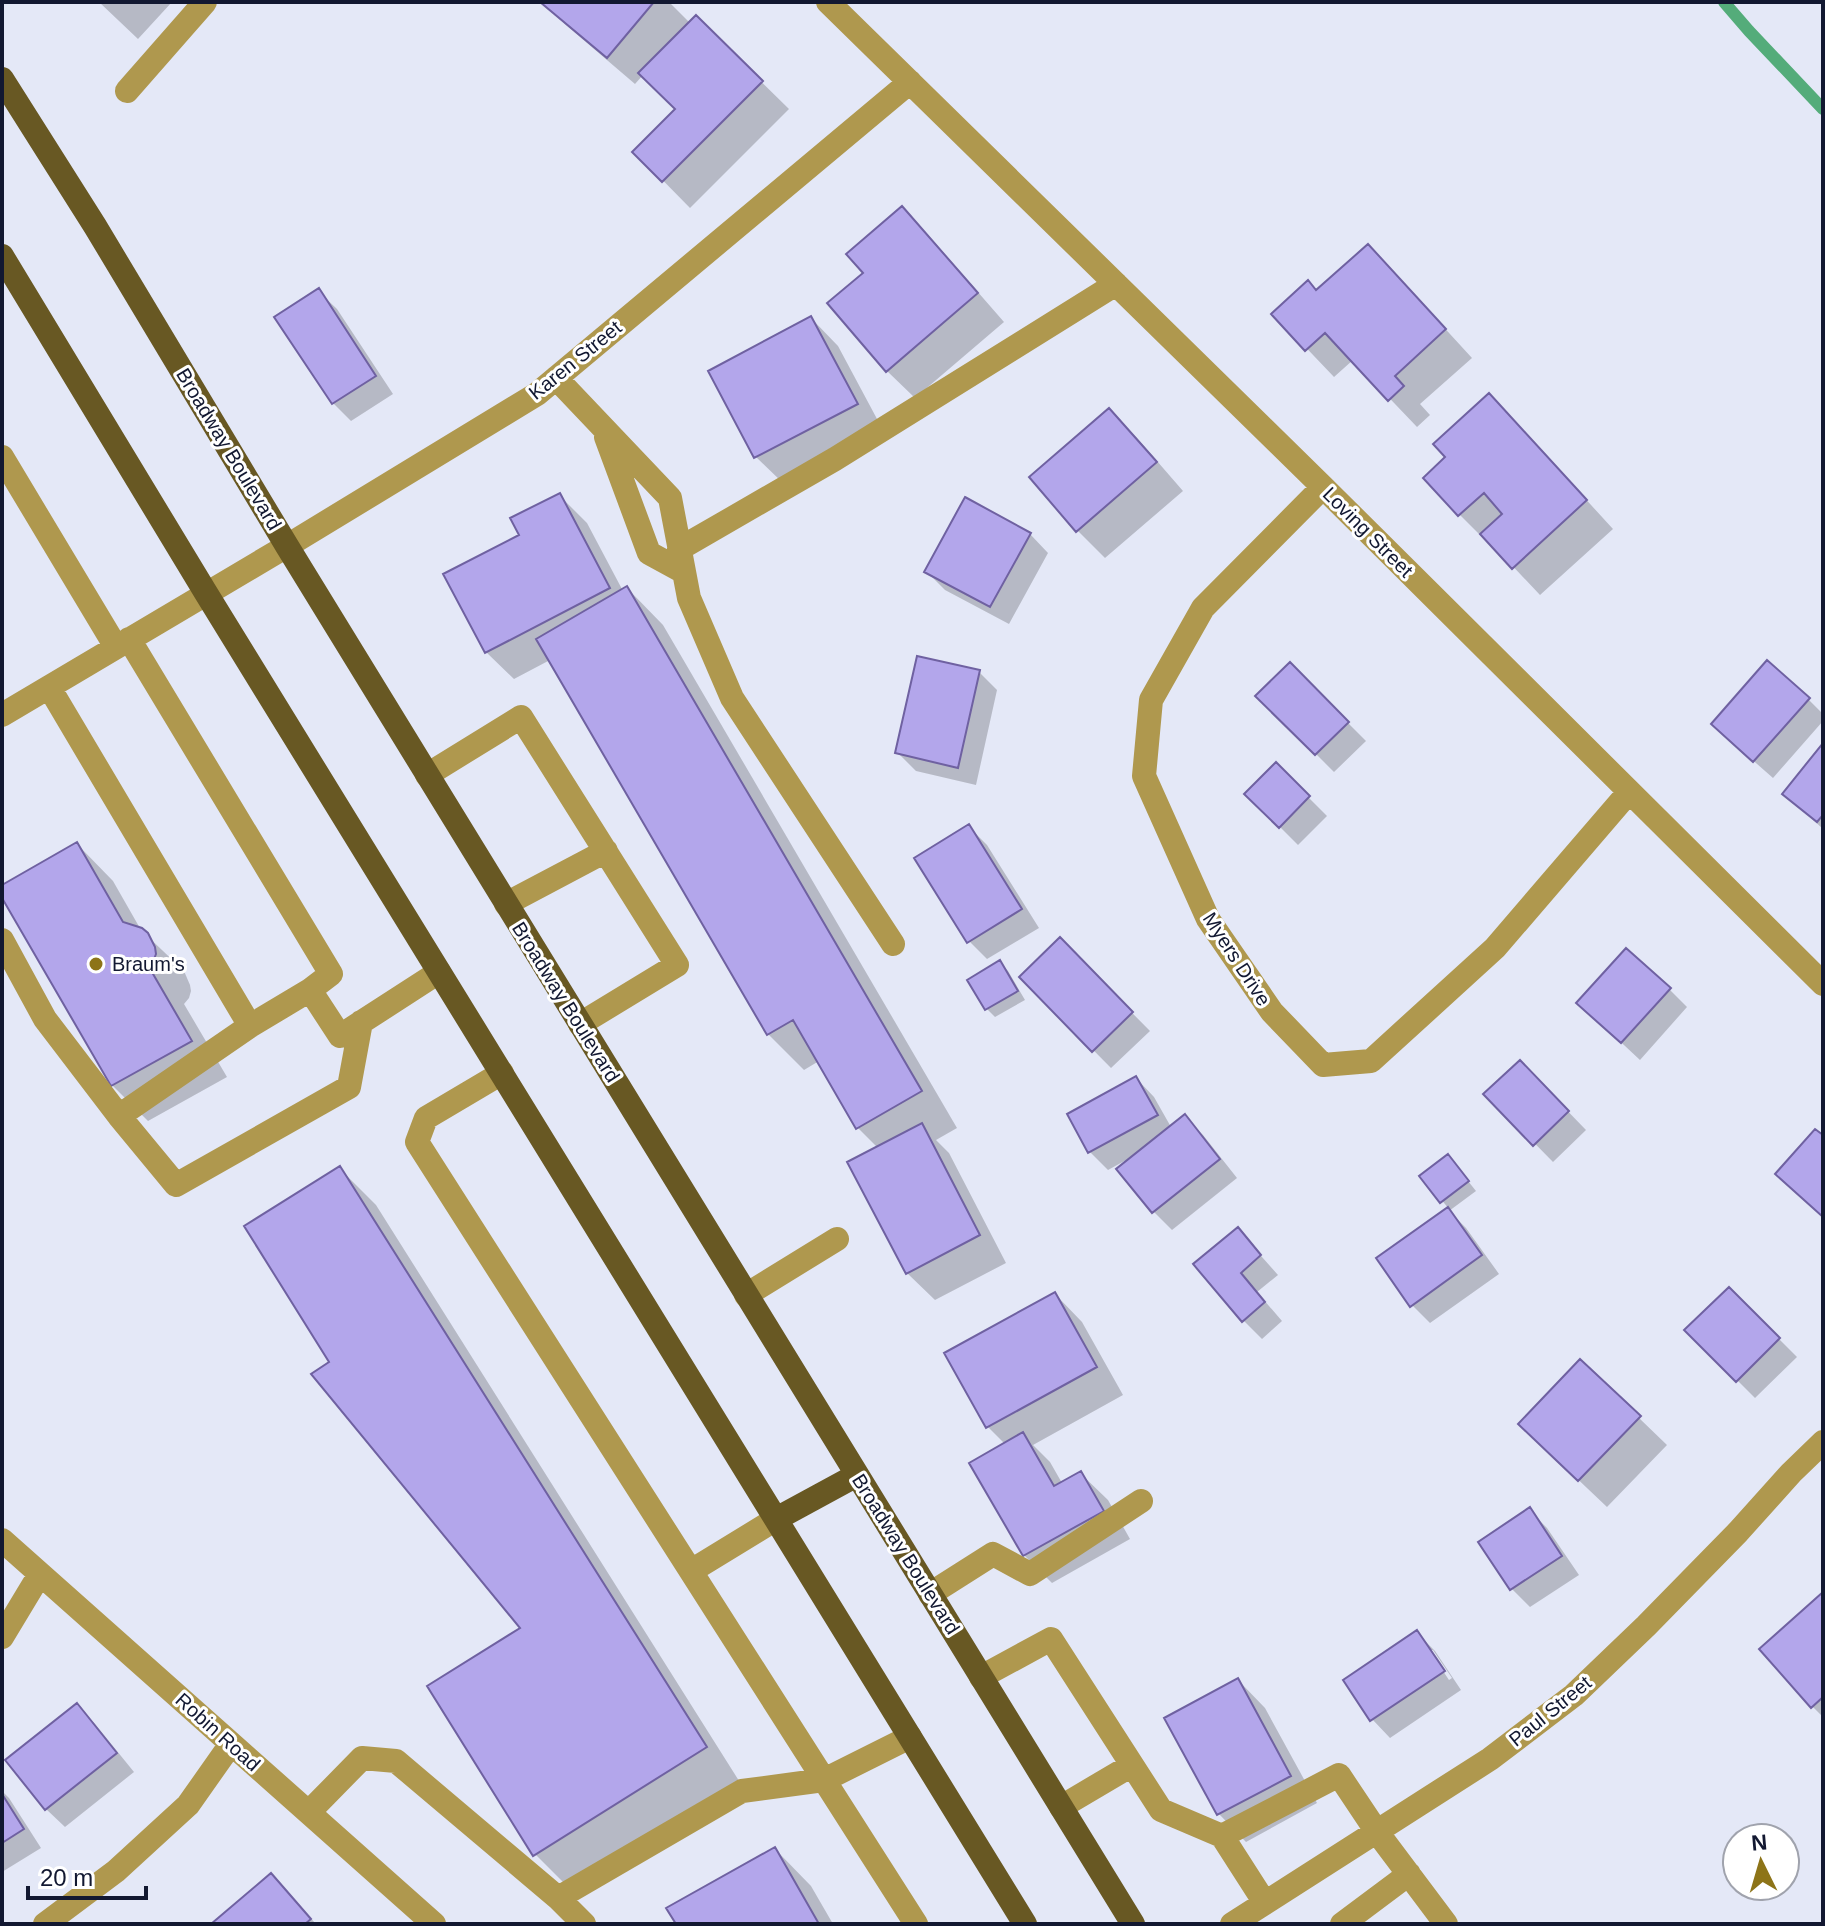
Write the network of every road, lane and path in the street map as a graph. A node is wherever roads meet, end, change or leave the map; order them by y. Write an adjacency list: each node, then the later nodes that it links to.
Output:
1 (205, 2): 5 (street)
2 (828, 2): 4 (street, Loving Street)
3 (2, 79): 12 (main road, Broadway Boulevard)
4 (910, 82): 7 (street, Loving Street); 8 (street, Karen Street)
5 (127, 91)
6 (2, 256): 14 (main road)
7 (1116, 284): 11 (street, Loving Street); 13 (street)
8 (556, 378): 9 (street); 12 (street, Karen Street)
9 (602, 427): 13 (street); 13 (street)
10 (2, 457): 15 (street)
11 (1323, 487): 19 (street, Loving Street); 19 (street, Myers Drive)
12 (287, 546): 14 (street, Karen Street); 18 (main road, Broadway Boulevard)
13 (681, 560): 23 (street)
14 (206, 593): 15 (street, Karen Street); 24 (main road)
15 (122, 643): 16 (street, Karen Street); 26 (street)
16 (49, 687): 17 (street, Karen Street); 29 (street)
17 (2, 715)
18 (427, 775): 20 (street); 21 (main road, Broadway Boulevard)
19 (1629, 792): 25 (street, Loving Street)
20 (606, 851): 21 (street); 28 (street)
21 (506, 904): 28 (main road, Broadway Boulevard)
22 (2, 940): 31 (street)
23 (893, 944)
24 (439, 972): 27 (street); 30 (main road)
25 (1823, 984)
26 (310, 990): 27 (street); 29 (street)
27 (361, 1022): 31 (street)
28 (580, 1024): 33 (main road, Broadway Boulevard)
29 (250, 1026): 31 (street)
30 (502, 1073): 37 (main road); 39 (street)
31 (119, 1116)
32 (837, 1239): 33 (street)
33 (746, 1295): 35 (main road, Broadway Boulevard)
34 (1823, 1442): 50 (street, Paul Street)
35 (857, 1475): 37 (main road); 41 (main road, Broadway Boulevard)
36 (1141, 1501): 41 (street)
37 (776, 1519): 39 (street); 44 (main road)
38 (2, 1540): 40 (street, Robin Road)
39 (691, 1571): 47 (street)
40 (40, 1574): 42 (street); 45 (street, Robin Road)
41 (930, 1594): 43 (main road, Broadway Boulevard)
42 (2, 1637)
43 (981, 1677): 46 (street); 48 (main road, Broadway Boulevard)
44 (910, 1737): 47 (street); 55 (main road)
45 (231, 1744): 49 (street, Robin Road); 56 (street)
46 (1132, 1765): 48 (street); 51 (street)
47 (824, 1780): 53 (street); 59 (street)
48 (1061, 1807): 60 (main road, Broadway Boulevard)
49 (309, 1812): 53 (street); 57 (street, Robin Road)
50 (1377, 1832): 51 (street); 52 (street); 54 (street, Paul Street)
51 (1222, 1836): 54 (street)
52 (1409, 1874): 61 (street); 62 (street)
53 (558, 1898): 58 (street)
54 (1249, 1917)
55 (1017, 1922)
56 (45, 1924)
57 (434, 1924)
58 (584, 1924)
59 (916, 1924)
60 (1133, 1924)
61 (1342, 1924)
62 (1446, 1924)

